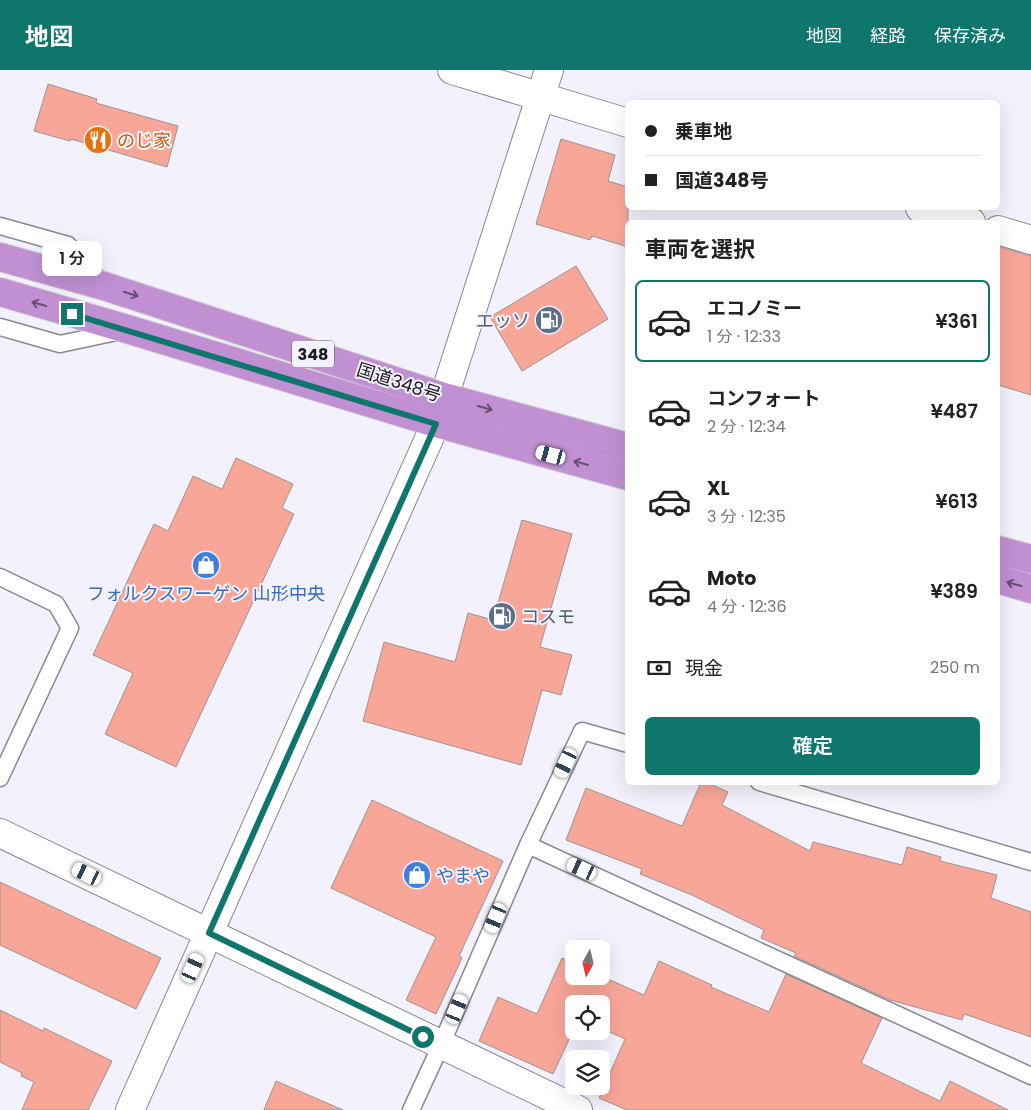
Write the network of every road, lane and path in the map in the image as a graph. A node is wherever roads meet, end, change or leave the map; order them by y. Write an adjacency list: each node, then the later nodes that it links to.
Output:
1 (452, 70): 3 (street)
2 (549, 70): 3 (street)
3 (541, 98): 4 (street); 15 (street)
4 (625, 122)
5 (927, 210): 6 (street)
6 (964, 220)
7 (0, 226): 11 (lane)
8 (1000, 231): 9 (street)
9 (1031, 240)
10 (0, 257): 11 (highway, 国道348号 / 348)
11 (104, 286): 15 (highway, 国道348号 / 348, one-way to 15)
12 (0, 292): 14 (highway, 国道348号 / 348, one-way to 12)
13 (0, 327): 14 (lane)
14 (127, 329): 16 (highway, 国道348号 / 348)
15 (444, 397): 17 (highway, 国道348号 / 348, one-way to 17)
16 (436, 424): 18 (highway, 国道348号 / 348, one-way to 16); 30 (street)
17 (625, 446)
18 (625, 475)
19 (1000, 551): 20 (highway)
20 (1031, 559)
21 (0, 577): 25 (lane)
22 (1000, 580): 23 (highway, one-way to 22)
23 (1031, 589)
24 (625, 743): 28 (lane)
25 (0, 778)
26 (769, 785): 29 (lane)
27 (0, 833): 30 (street)
28 (528, 845): 31 (lane); 32 (lane)
29 (1031, 862)
30 (209, 933): 31 (street); 33 (street)
31 (441, 1045): 34 (lane); 35 (street)
32 (1031, 1076)
33 (130, 1110)
34 (411, 1110)
35 (578, 1110)

